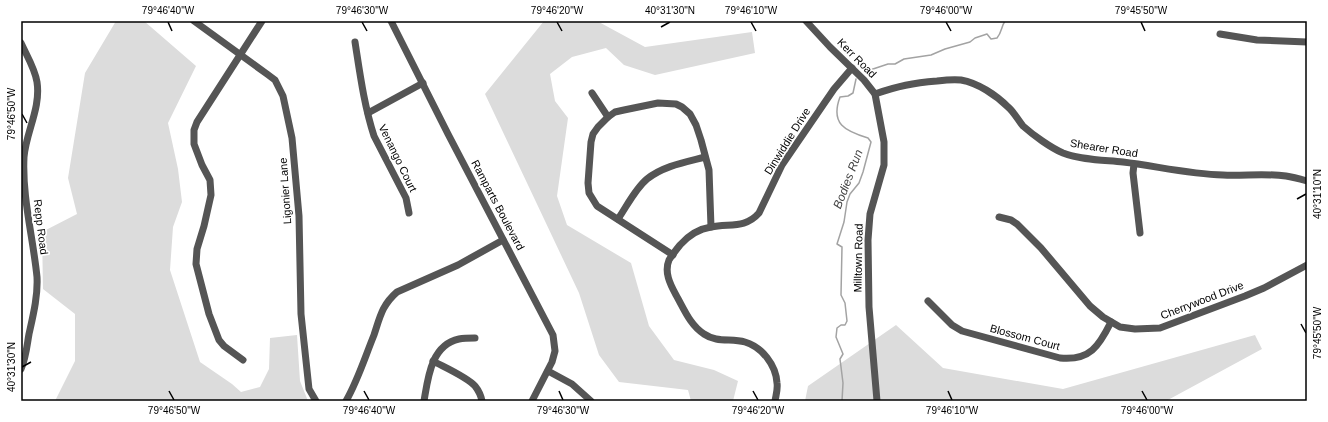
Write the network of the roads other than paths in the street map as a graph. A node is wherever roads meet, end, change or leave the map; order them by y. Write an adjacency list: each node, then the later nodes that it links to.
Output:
1 (194, 21): 9 (street, Ligonier Lane)
2 (262, 21): 9 (street)
3 (391, 21): 11 (street, Ramparts Boulevard)
4 (806, 21): 10 (street, Kerr Road)
5 (1220, 34): 7 (street)
6 (355, 42): 14 (street, Venango Court)
7 (1307, 42)
8 (21, 43): 32 (street, Repp Road)
9 (240, 55): 30 (street); 34 (street, Ligonier Lane)
10 (852, 68): 13 (street, Kerr Road); 22 (street, Dinwiddie Drive)
11 (423, 83): 14 (street); 24 (street, Ramparts Boulevard)
12 (592, 93): 15 (street)
13 (875, 94): 17 (street, Shearer Road); 41 (street, Milltown Road)
14 (368, 113): 19 (street, Venango Court)
15 (608, 117): 16 (street); 21 (street)
16 (705, 157): 21 (street); 22 (street)
17 (1134, 164): 18 (street, Shearer Road); 23 (street)
18 (1307, 181)
19 (409, 213)
20 (998, 218): 28 (street, Cherrywood Drive)
21 (618, 219): 25 (street)
22 (711, 227): 25 (street, Dinwiddie Drive)
23 (1140, 233)
24 (503, 240): 33 (street, Ramparts Boulevard); 35 (street)
25 (673, 255): 40 (street, Dinwiddie Drive)
26 (1307, 265): 28 (street, Cherrywood Drive)
27 (928, 301): 28 (street, Blossom Court)
28 (1111, 322)
29 (475, 338): 31 (street)
30 (243, 360)
31 (433, 361): 36 (street); 37 (street)
32 (21, 369)
33 (548, 371): 38 (street, Ramparts Boulevard); 39 (street)
34 (316, 401)
35 (346, 401)
36 (424, 401)
37 (482, 401)
38 (532, 401)
39 (591, 401)
40 (775, 401)
41 (877, 401)

